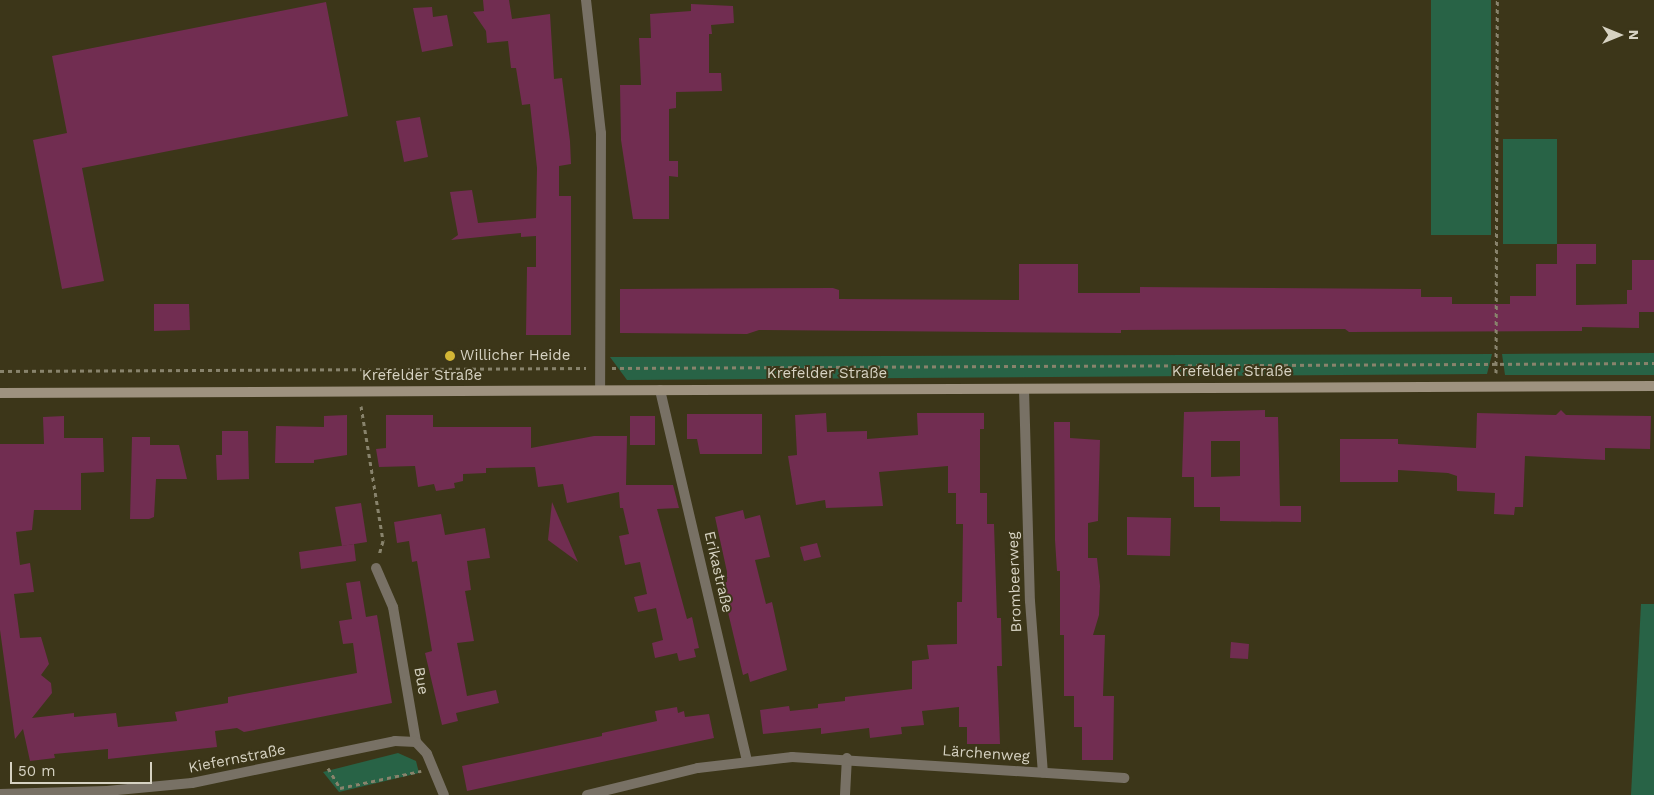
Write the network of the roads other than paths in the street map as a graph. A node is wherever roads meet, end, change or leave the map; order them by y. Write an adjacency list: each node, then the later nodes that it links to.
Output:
1 (586, 0): 4 (street)
2 (1654, 386): 3 (main road, Krefelder Straße)
3 (1024, 389): 5 (main road, Krefelder Straße); 11 (street, Brombeerweg)
4 (600, 390): 5 (main road, Krefelder Straße); 6 (main road, Krefelder Straße)
5 (660, 390): 10 (street, Erikastraße)
6 (0, 393)
7 (376, 568): 8 (street, Bue)
8 (416, 742): 13 (street, Kiefernstraße); 14 (street, Bue)
9 (846, 758): 10 (street, Lärchenweg); 11 (street, Lärchenweg); 16 (street)
10 (747, 760): 15 (street, Lärchenweg)
11 (1043, 773): 12 (street, Lärchenweg)
12 (1124, 778)
13 (0, 794)
14 (444, 795)
15 (588, 795)
16 (845, 795)

